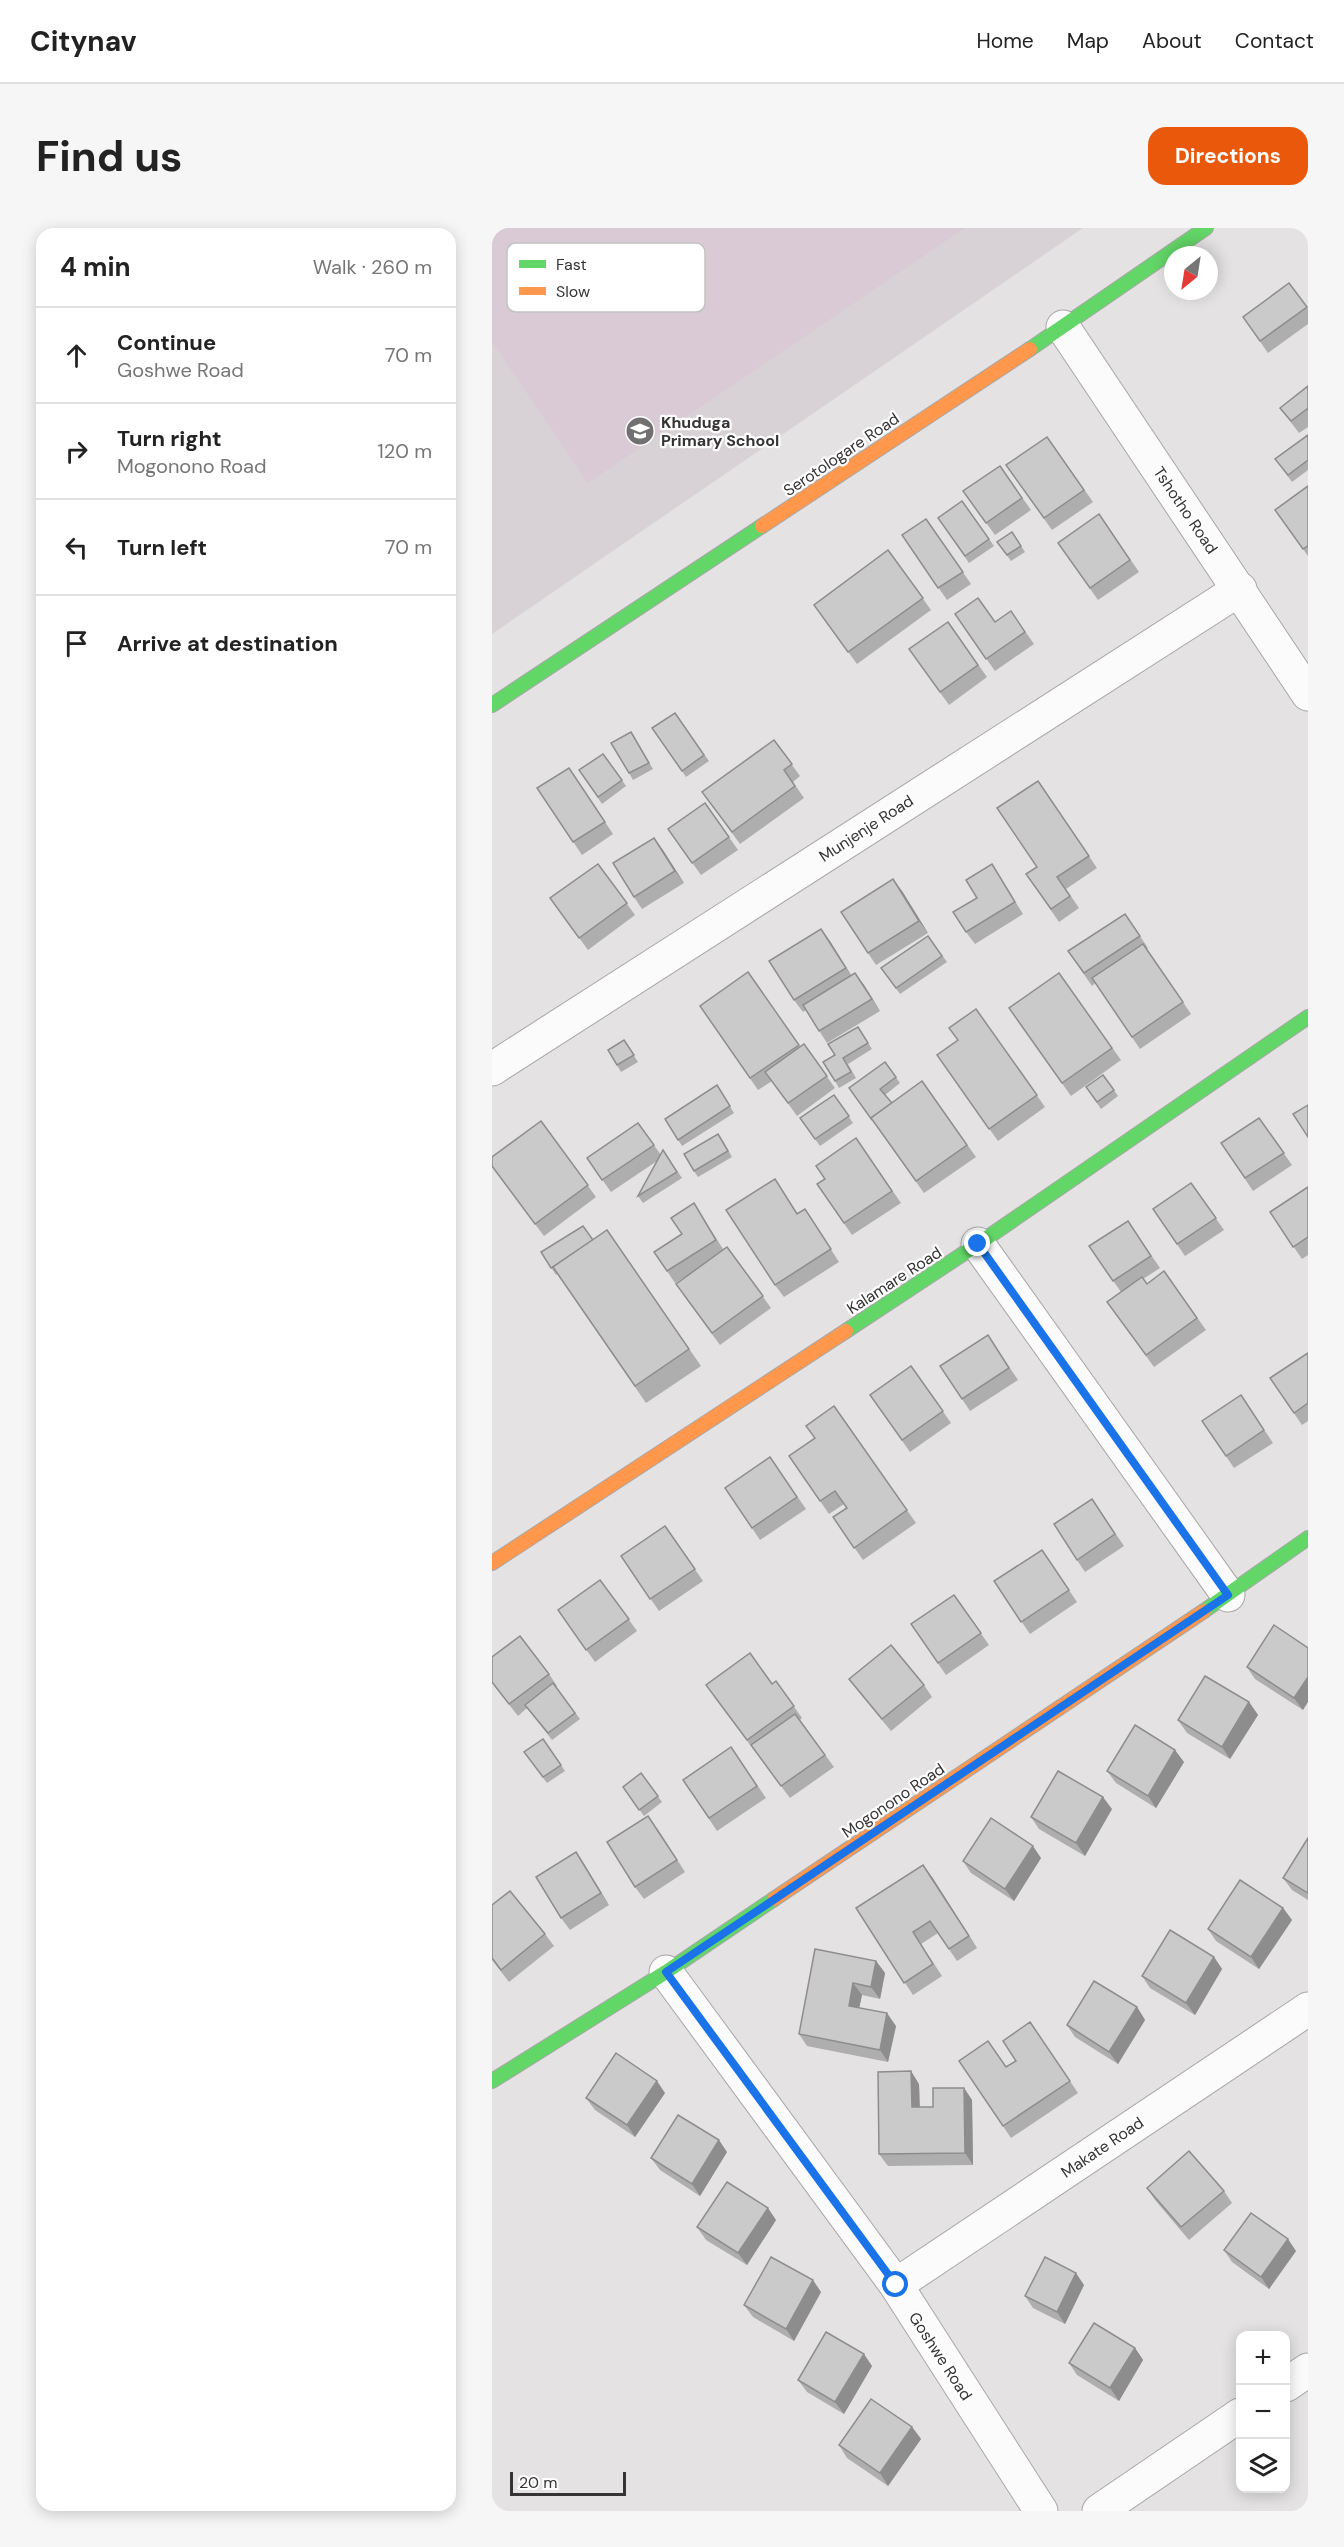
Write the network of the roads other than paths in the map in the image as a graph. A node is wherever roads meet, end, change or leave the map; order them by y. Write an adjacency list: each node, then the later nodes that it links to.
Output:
1 (1206, 228): 2 (street, Serotologare Road)
2 (1063, 327): 3 (street, Tshotho Road); 5 (street, Serotologare Road)
3 (1240, 589): 4 (street, Tshotho Road); 7 (street, Munjenje Road)
4 (1308, 694)
5 (492, 705)
6 (1308, 1017): 8 (street, Kalamare Road)
7 (492, 1069)
8 (978, 1244): 10 (street, Kalamare Road); 11 (street)
9 (1308, 1539): 11 (street, Mogonono Road)
10 (492, 1563)
11 (1228, 1595): 12 (street, Mogonono Road)
12 (666, 1972): 14 (street, Mogonono Road); 15 (street, Goshwe Road)
13 (1308, 2009): 15 (street, Makate Road)
14 (492, 2081)
15 (896, 2285): 19 (street, Goshwe Road)
16 (1308, 2370): 17 (street)
17 (1290, 2382)
18 (1236, 2418): 20 (street)
19 (1041, 2511)
20 (1099, 2511)

